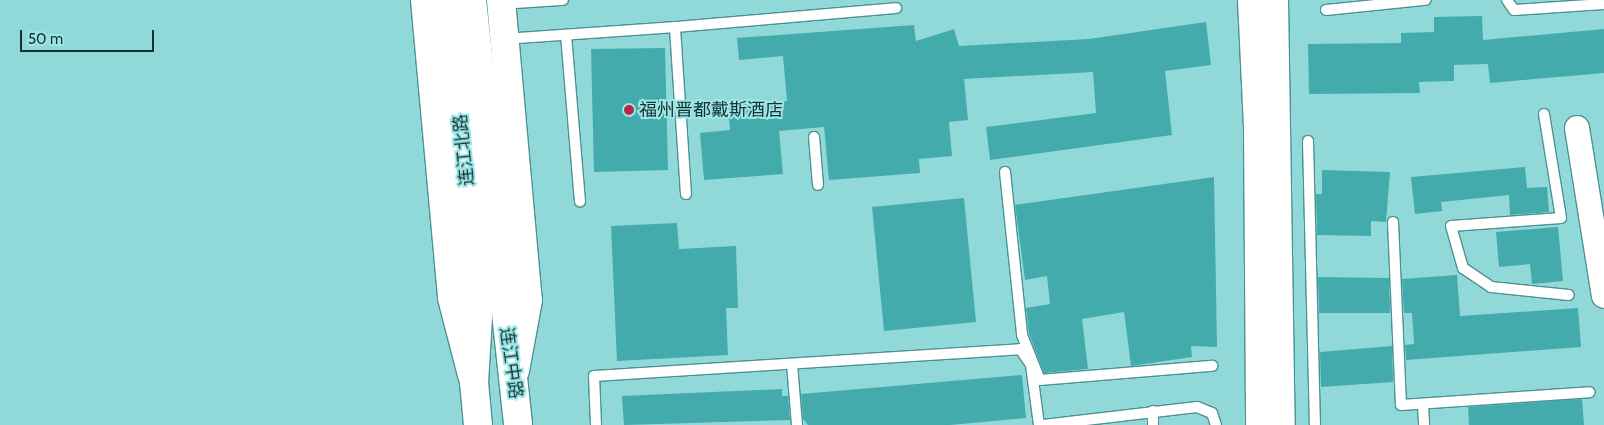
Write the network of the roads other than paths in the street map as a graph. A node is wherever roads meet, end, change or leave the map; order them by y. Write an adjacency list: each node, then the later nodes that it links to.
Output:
1 (425, 0): 31 (main road)
2 (449, 0): 27 (main road, 连江北路)
3 (472, 0): 27 (main road, 连江北路)
4 (563, 0): 9 (lane)
5 (1252, 0): 43 (main road)
6 (1274, 0): 44 (main road)
7 (1425, 0): 12 (lane)
8 (1507, 0): 10 (lane)
9 (501, 2): 15 (main road)
10 (1604, 4)
11 (896, 8): 13 (lane)
12 (1326, 10)
13 (676, 27): 14 (lane); 22 (lane)
14 (566, 35): 15 (lane); 23 (lane)
15 (505, 39): 30 (main road)
16 (1544, 114): 25 (lane)
17 (1577, 128): 26 (street)
18 (814, 137): 21 (lane)
19 (1308, 141): 45 (lane)
20 (1005, 172): 29 (lane)
21 (818, 185)
22 (686, 194)
23 (580, 201)
24 (1393, 222): 33 (lane)
25 (1569, 295)
26 (1604, 296)
27 (491, 301): 30 (main road, 连江中路); 31 (main road, 连江中路)
28 (792, 364): 37 (lane); 38 (lane); 39 (lane)
29 (1212, 366)
30 (514, 375): 36 (main road, 连江中路)
31 (474, 382): 35 (main road, 连江中路)
32 (1590, 392): 33 (lane)
33 (1423, 404): 46 (lane)
34 (1152, 411): 40 (lane); 41 (lane); 42 (lane)
35 (478, 425)
36 (518, 425)
37 (596, 425)
38 (797, 425)
39 (1039, 425)
40 (1043, 425)
41 (1153, 425)
42 (1216, 425)
43 (1260, 425)
44 (1281, 425)
45 (1315, 425)
46 (1424, 425)

